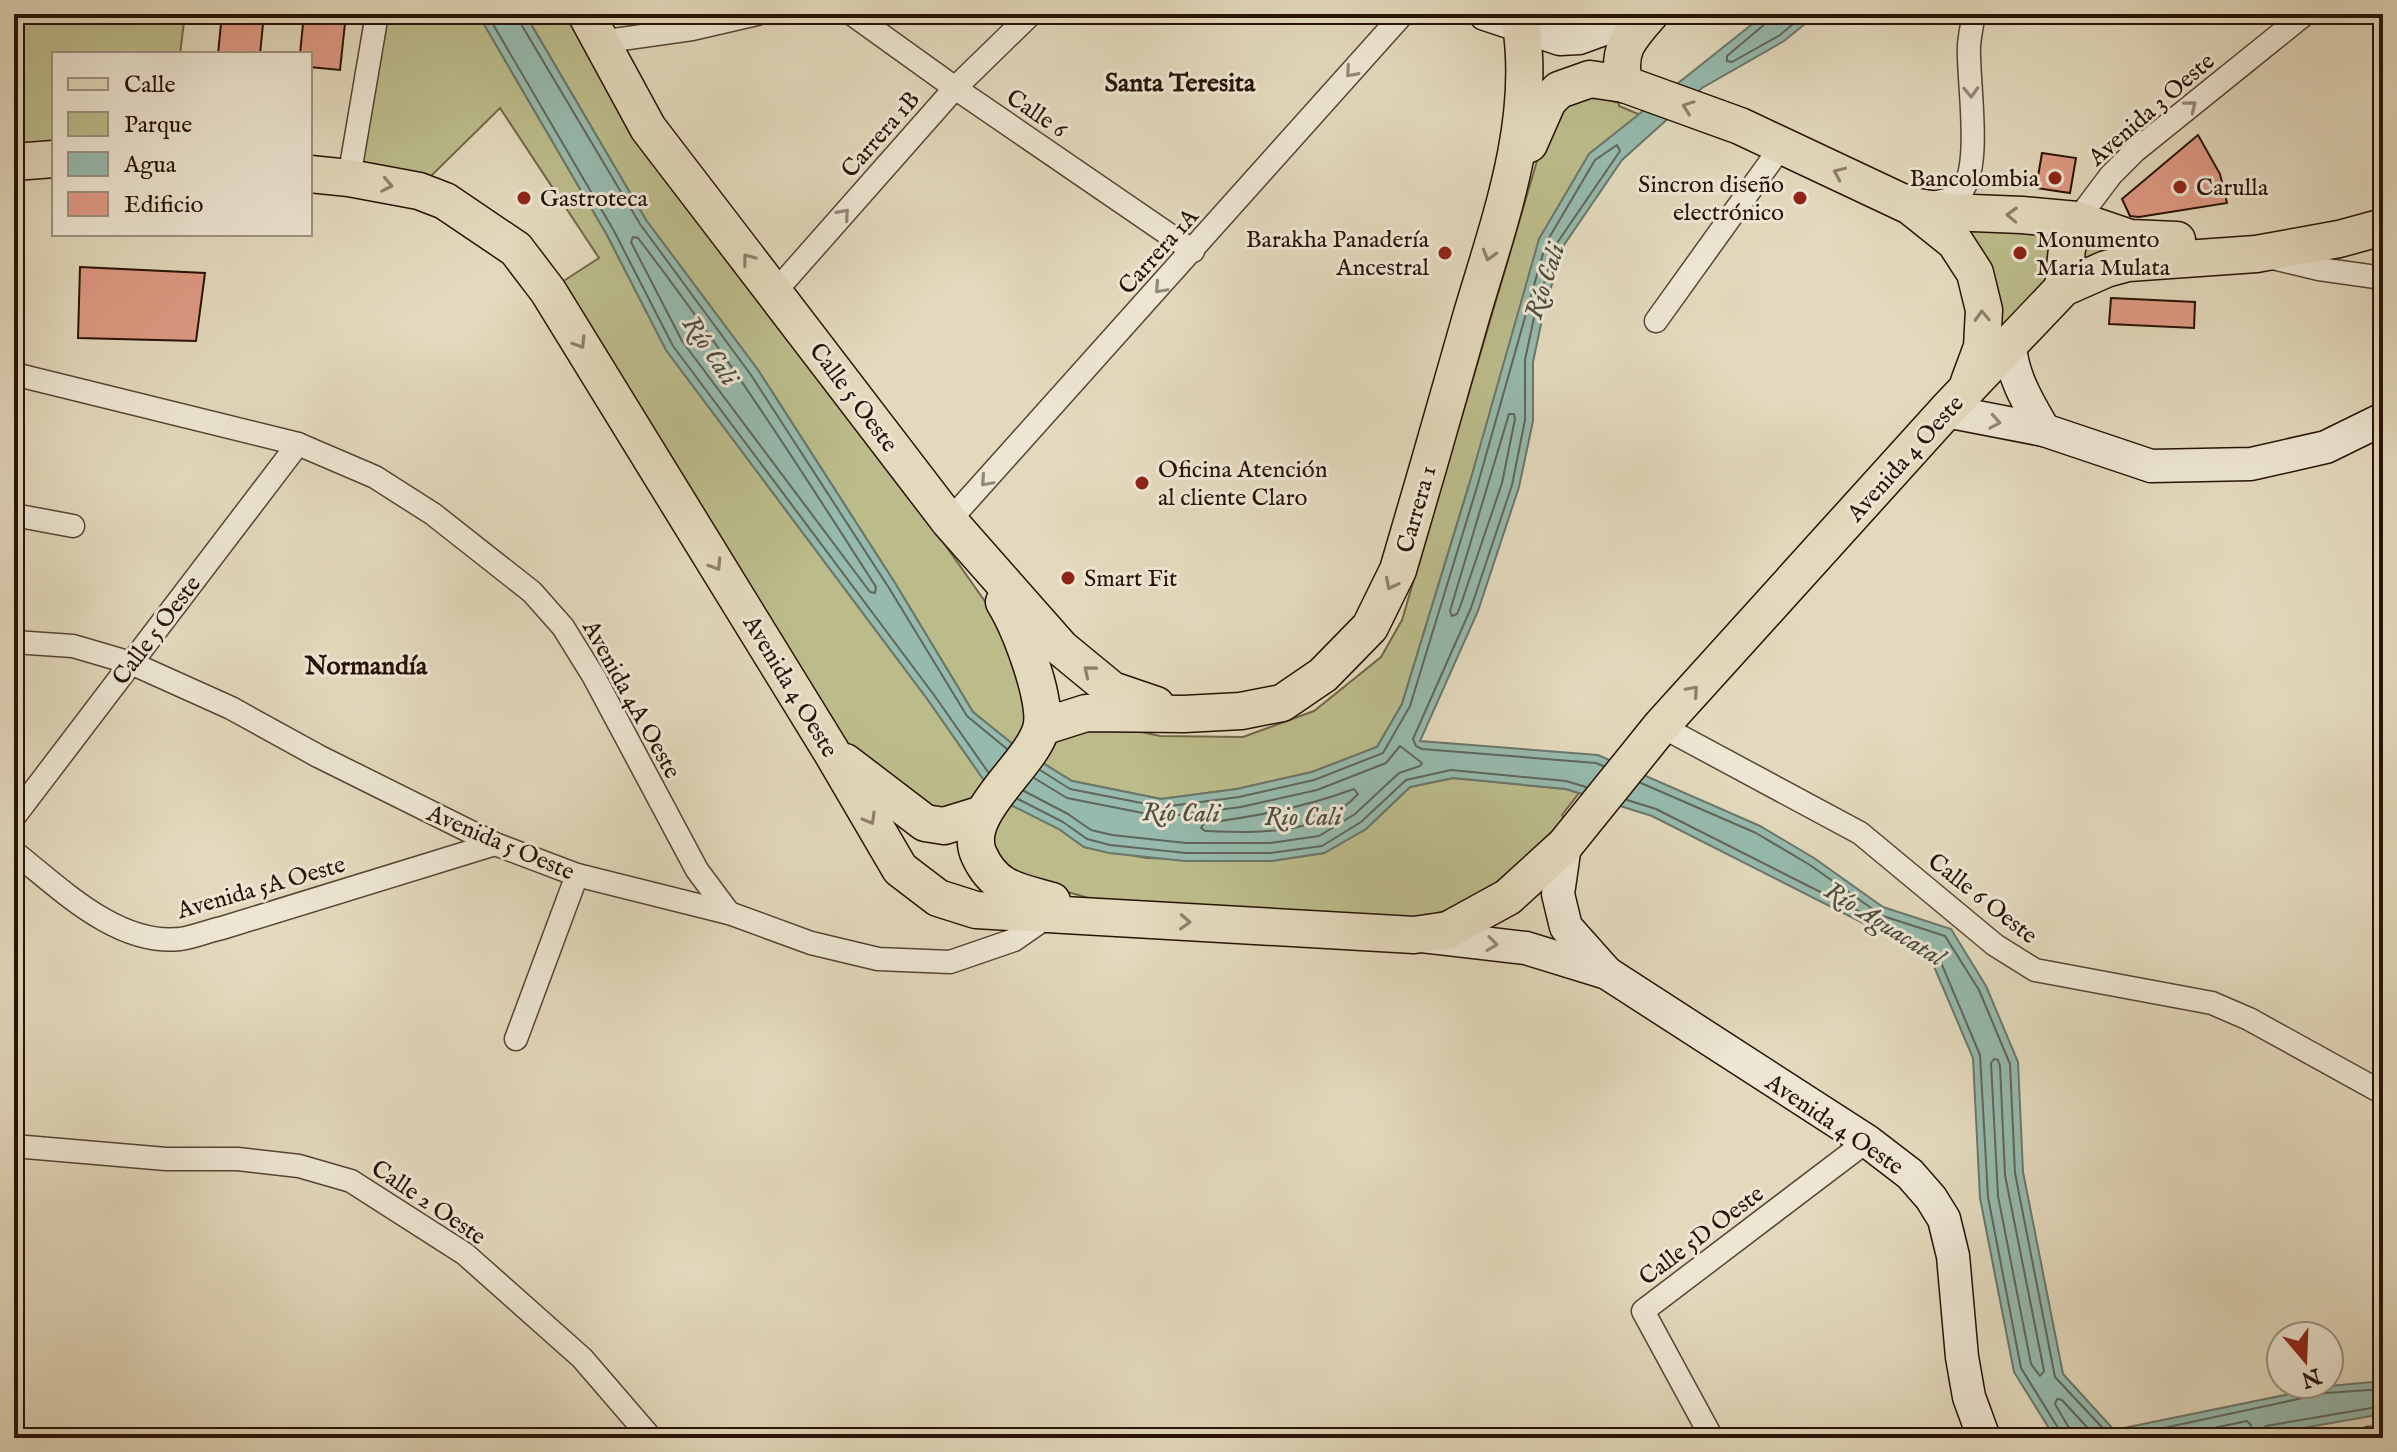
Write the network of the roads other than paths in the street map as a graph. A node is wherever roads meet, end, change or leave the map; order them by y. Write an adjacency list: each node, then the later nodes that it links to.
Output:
1 (377, 14): 19 (street)
2 (757, 14): 12 (street)
3 (852, 14): 14 (street, Calle 6)
4 (1031, 14): 14 (street, Carrera 1B)
5 (1403, 14): 25 (street, Carrera 1A, one-way to 25)
6 (1485, 14): 11 (street)
7 (1631, 14): 11 (street)
8 (1650, 14): 13 (main road)
9 (1974, 14): 21 (street, one-way to 21)
10 (2305, 14): 22 (street, Avenida 3 Oeste, one-way to 10)
11 (1521, 25): 20 (main road)
12 (593, 28): 29 (main road, Calle 5 Oeste, one-way to 12)
13 (1630, 86): 15 (main road, one-way to 13); 20 (main road)
14 (955, 88): 25 (street, Calle 6); 29 (street, Carrera 1B, one-way to 14)
15 (1781, 147): 21 (main road, one-way to 15); 30 (street)
16 (52, 159): 17 (main road)
17 (14, 162)
18 (312, 174): 19 (main road, Avenida 4 Oeste)
19 (349, 178): 45 (main road, Avenida 4 Oeste, one-way to 45)
20 (1511, 180): 42 (main road, Carrera 1, one-way to 42)
21 (1910, 206): 22 (main road, Avenida 4 Oeste, one-way to 21); 33 (main road, one-way to 21)
22 (2077, 220): 24 (main road, Avenida 4 Oeste); 28 (main road)
23 (2383, 227): 24 (main road, Avenida 4 Oeste)
24 (2339, 239): 26 (main road, Avenida 4 Oeste)
25 (1193, 251): 38 (street, Carrera 1A, one-way to 38)
26 (2256, 254): 27 (street); 28 (main road, Avenida 4 Oeste)
27 (2383, 278)
28 (2063, 288): 31 (main road, Avenida 4 Oeste)
29 (774, 293): 38 (main road, Calle 5 Oeste)
30 (1656, 321)
31 (2010, 345): 33 (main road, Avenida 4 Oeste); 35 (street)
32 (14, 374): 36 (street, Avenida 4A Oeste)
33 (1946, 411): 35 (street, one-way to 35); 44 (main road, Avenida 4 Oeste, one-way to 33)
34 (2383, 419): 35 (street)
35 (2044, 430)
36 (298, 444): 41 (street, Calle 5 Oeste); 52 (street, Avenida 4A Oeste)
37 (14, 515): 39 (street)
38 (949, 521): 42 (main road, Calle 5 Oeste, one-way to 38); 43 (main road)
39 (73, 526)
40 (14, 642): 41 (street, Avenida 5 Oeste)
41 (131, 663): 47 (street, Calle 5 Oeste); 49 (street, Avenida 5 Oeste)
42 (1184, 714): 43 (main road, Carrera 1)
43 (1039, 734): 46 (main road)
44 (1651, 738): 48 (main road, Avenida 4 Oeste); 58 (street, Calle 6 Oeste)
45 (831, 751): 46 (main road); 53 (main road, Avenida 4 Oeste, one-way to 53)
46 (987, 809): 54 (main road)
47 (14, 817)
48 (1572, 835): 55 (main road, Avenida 4 Oeste); 56 (street, Avenida 4 Oeste)
49 (495, 844): 50 (street, Avenida 5A Oeste); 51 (street, Avenida 5 Oeste)
50 (14, 852)
51 (577, 875): 52 (street, Avenida 5 Oeste); 57 (street)
52 (729, 913): 53 (street, Avenida 5 Oeste)
53 (1050, 915): 54 (main road, Avenida 4 Oeste)
54 (1108, 917): 55 (main road, Avenida 4 Oeste, one-way to 55)
55 (1414, 935): 56 (street, Avenida 4 Oeste, one-way to 56)
56 (1607, 973): 59 (street, Avenida 4 Oeste)
57 (516, 1039)
58 (2383, 1093)
59 (1867, 1141): 63 (street, Calle 5D Oeste); 64 (street, Avenida 4 Oeste)
60 (14, 1146): 62 (street, Calle 2 Oeste)
61 (2383, 1437): 65 (street)
62 (651, 1438)
63 (1712, 1438)
64 (1984, 1438)
65 (2369, 1438)

